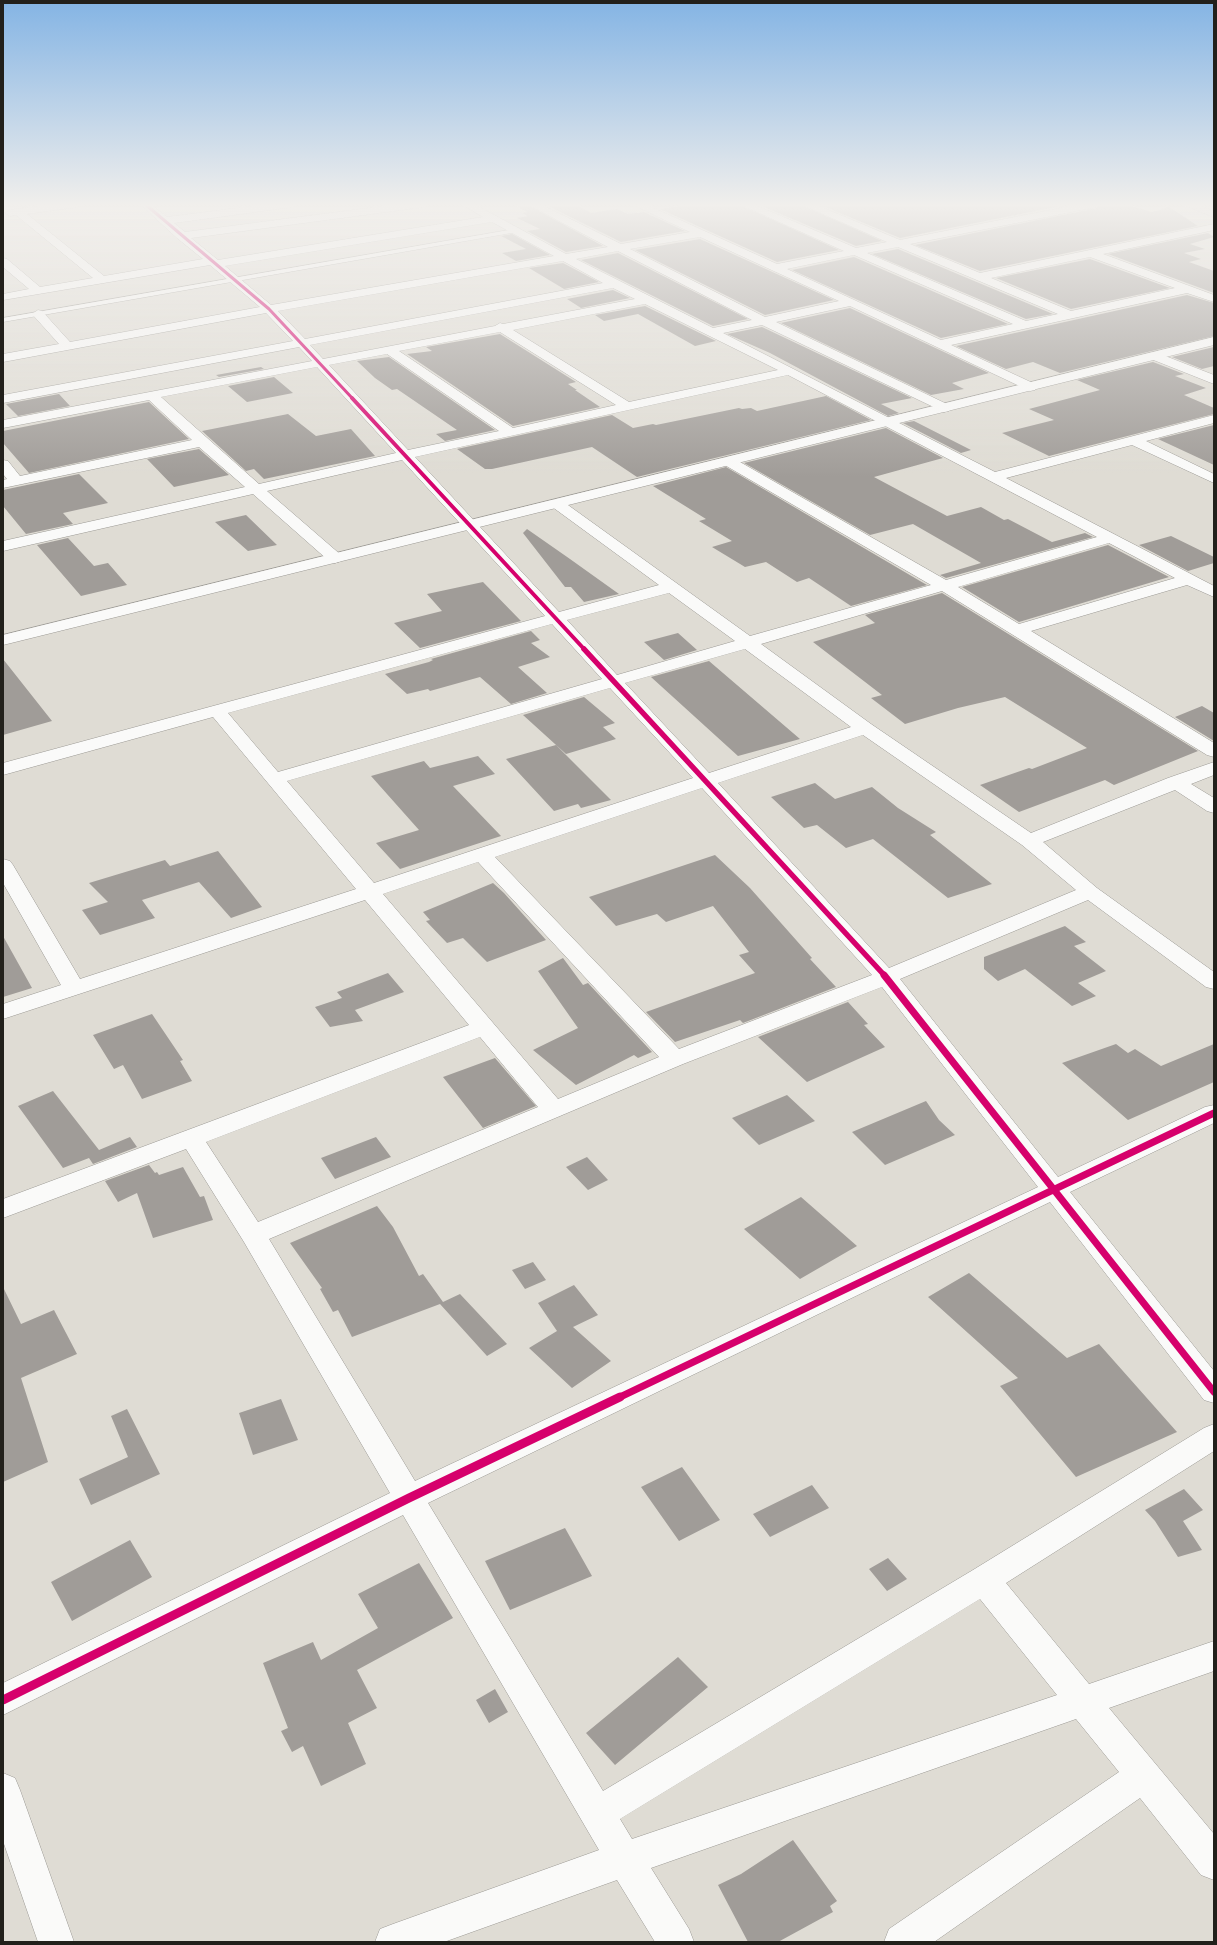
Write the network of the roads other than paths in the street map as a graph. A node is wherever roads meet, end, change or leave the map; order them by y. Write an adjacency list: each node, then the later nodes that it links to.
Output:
1 (16, 295): 13 (street)
2 (150, 295): 18 (lane)
3 (253, 295): 17 (street)
4 (344, 295): 17 (street)
5 (557, 295): 26 (street)
6 (637, 295): 15 (street)
7 (712, 295): 21 (street)
8 (835, 295): 16 (street)
9 (954, 295): 22 (street)
10 (1022, 295): 19 (street)
11 (1162, 295): 19 (street)
12 (1203, 295): 14 (street)
13 (3, 297)
14 (1214, 299)
15 (648, 300): 23 (street); 24 (street)
16 (851, 302): 21 (street); 27 (street)
17 (269, 308): 26 (street); 28 (street)
18 (38, 314): 20 (lane); 28 (street)
19 (1070, 315): 22 (street)
20 (3, 320)
21 (764, 321): 24 (street); 41 (street)
22 (1025, 325): 27 (street)
23 (500, 327): 29 (street); 40 (street)
24 (713, 332): 33 (street)
25 (1214, 341): 30 (street)
26 (302, 343): 32 (street); 34 (street)
27 (939, 344): 36 (street)
28 (67, 346): 31 (street)
29 (389, 350): 32 (street); 45 (street)
30 (1155, 356): 35 (street); 36 (street)
31 (3, 358)
32 (321, 363): 37 (street); 48 (street)
33 (790, 371): 40 (street); 43 (street)
34 (105, 380): 38 (street); 39 (street)
35 (1214, 380)
36 (1030, 387): 41 (street)
37 (152, 396): 39 (street); 47 (street)
38 (3, 399)
39 (125, 401): 44 (street)
40 (628, 406): 45 (street)
41 (944, 408): 43 (street)
42 (1214, 419): 46 (street)
43 (887, 422): 49 (street); 51 (street)
44 (3, 424)
45 (510, 432): 48 (street)
46 (1133, 440): 51 (street); 52 (street)
47 (202, 442): 53 (street); 54 (street)
48 (406, 455): 54 (street); 56 (street)
49 (728, 461): 55 (street); 61 (street)
50 (3, 464): 53 (street)
51 (993, 477): 57 (street)
52 (1214, 479)
53 (10, 482)
54 (255, 489): 58 (street); 59 (street)
55 (556, 503): 56 (street); 62 (street)
56 (468, 525): 59 (street); 64 (street)
57 (1110, 538): 60 (street); 61 (street)
58 (3, 546)
59 (335, 558): 66 (street)
60 (1189, 579): 63 (street); 65 (street)
61 (945, 586): 65 (street); 67 (street)
62 (671, 587): 64 (street); 67 (street)
63 (1214, 592)
64 (557, 619): 68 (street); 69 (street)
65 (1017, 630): 71 (street)
66 (3, 640)
67 (747, 642): 68 (street); 70 (street)
68 (613, 681): 74 (street); 75 (street)
69 (217, 711): 73 (street); 74 (street)
70 (865, 728): 75 (street); 78 (street)
71 (1214, 751)
72 (1214, 768): 76 (street)
73 (3, 769)
74 (274, 779): 81 (street)
75 (706, 781): 79 (street); 83 (street)
76 (1175, 782): 77 (street); 78 (street)
77 (1214, 807)
78 (1029, 841): 82 (street)
79 (481, 854): 81 (street); 88 (street)
80 (3, 865): 85 (street)
81 (368, 891): 85 (street); 87 (street)
82 (1090, 892): 83 (street); 84 (street)
83 (886, 977): 88 (street); 92 (street)
84 (1214, 982)
85 (74, 988): 86 (street)
86 (3, 1012)
87 (484, 1027): 89 (street); 91 (street)
88 (676, 1058): 89 (street)
89 (554, 1110): 94 (street)
90 (1214, 1113): 92 (street)
91 (191, 1138): 93 (street); 94 (street)
92 (1054, 1189): 95 (street); 97 (street)
93 (3, 1209)
94 (253, 1235): 97 (street)
95 (1214, 1392)
96 (1214, 1436): 98 (street)
97 (409, 1498): 100 (street); 104 (street)
98 (984, 1580): 101 (street); 104 (street)
99 (1214, 1656): 101 (street)
100 (3, 1700)
101 (1082, 1701): 102 (street); 105 (street)
102 (1143, 1776): 106 (street); 110 (street)
103 (3, 1790): 107 (street)
104 (597, 1814): 105 (street)
105 (625, 1859): 108 (street); 109 (street)
106 (1214, 1862)
107 (56, 1942)
108 (393, 1942)
109 (676, 1942)
110 (902, 1942)

